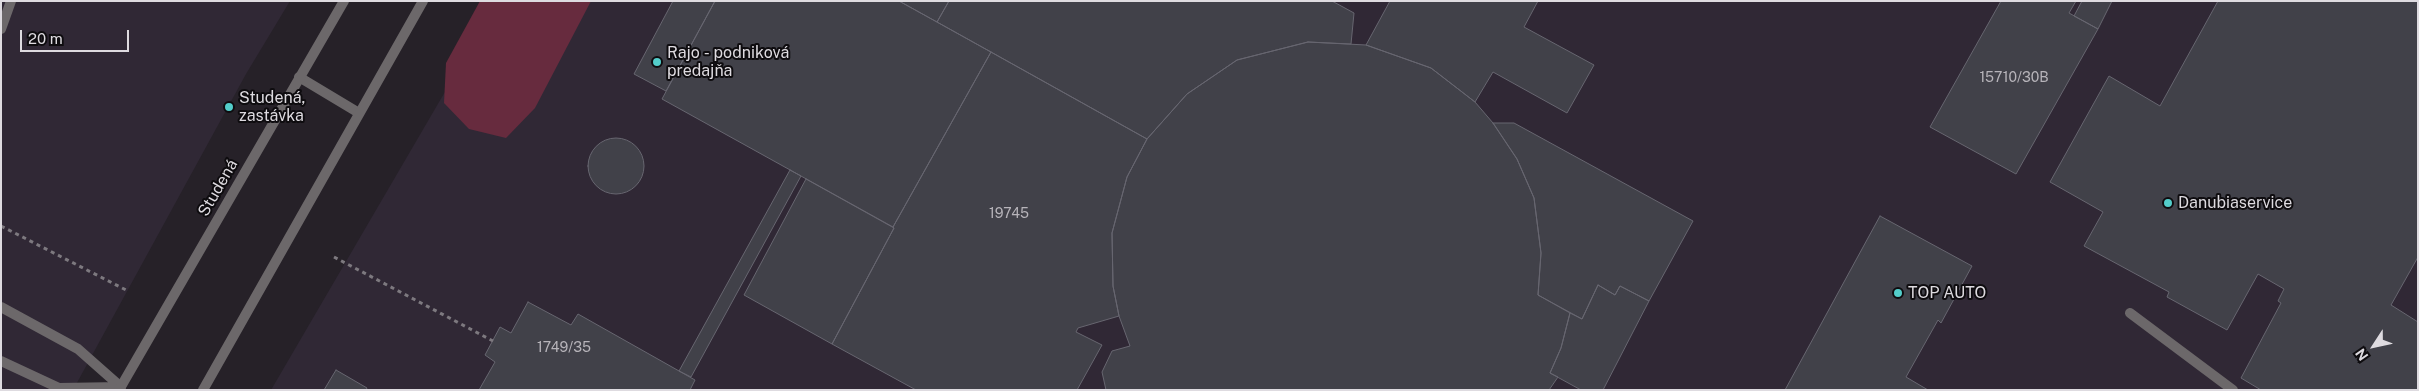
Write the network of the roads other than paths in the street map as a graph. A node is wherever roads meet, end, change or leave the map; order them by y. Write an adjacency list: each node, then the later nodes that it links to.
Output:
1 (11, 1): 4 (street)
2 (344, 1): 5 (street, Studená)
3 (423, 1): 6 (street)
4 (1, 29)
5 (299, 76): 6 (street); 10 (street, Studená)
6 (359, 113): 11 (street)
7 (1, 307): 10 (street)
8 (2130, 313): 12 (street)
9 (1, 361): 10 (street)
10 (122, 389)
11 (203, 390)
12 (2233, 390)

